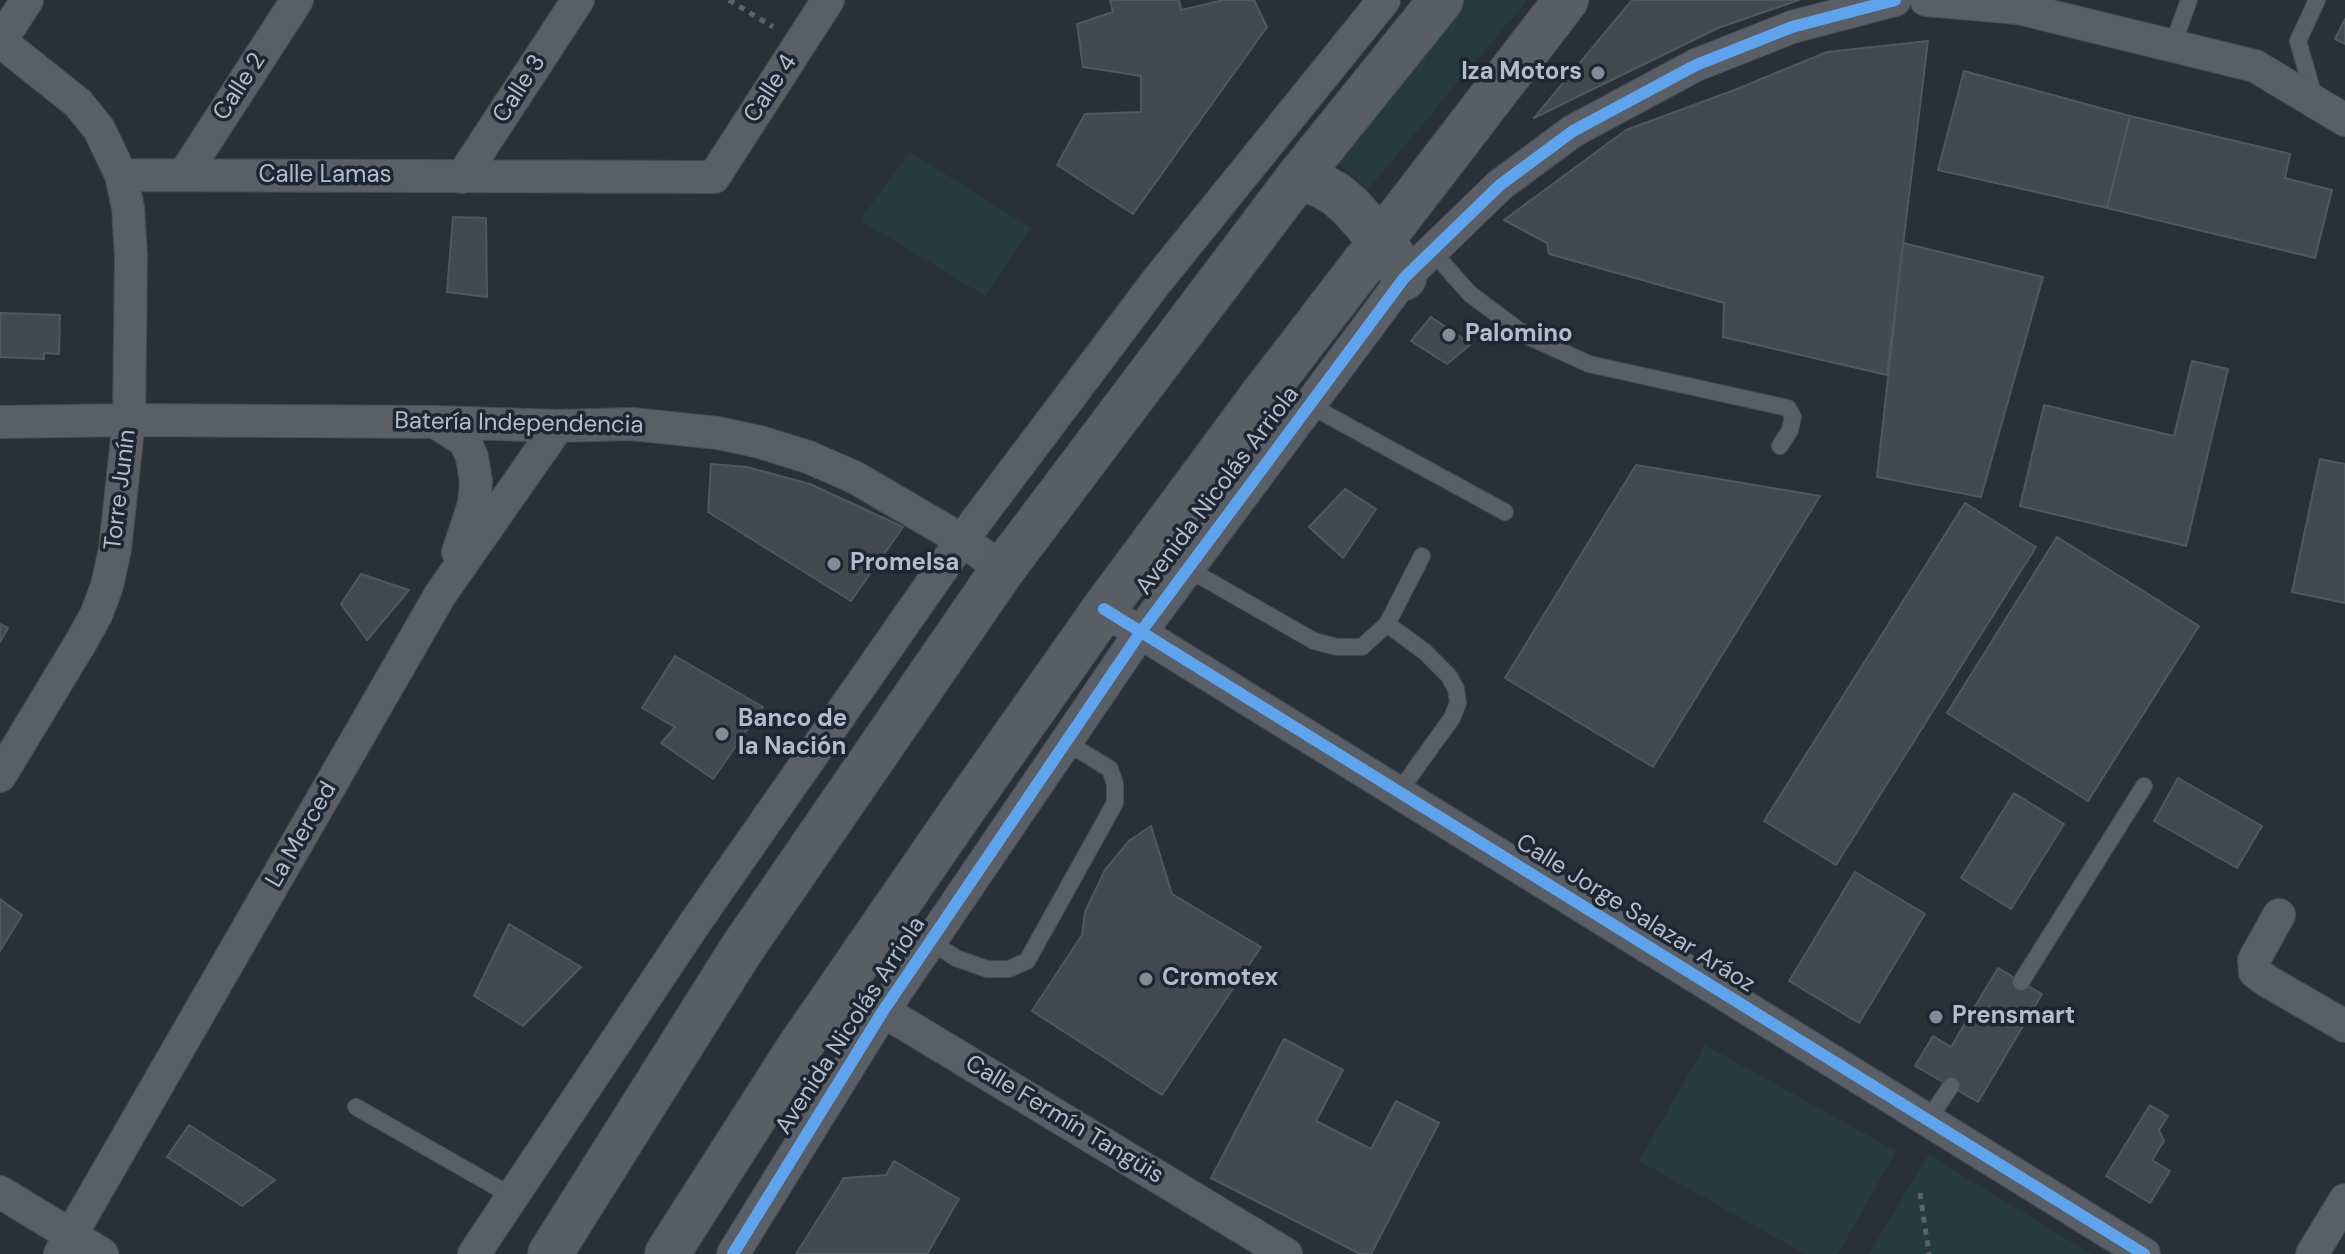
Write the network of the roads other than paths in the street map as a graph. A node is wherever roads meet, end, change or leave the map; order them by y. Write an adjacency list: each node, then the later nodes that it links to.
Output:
1 (27, 0): 13 (street)
2 (297, 0): 18 (street, Calle 2)
3 (578, 0): 19 (street, Calle 3)
4 (828, 0): 20 (street, Calle 4)
5 (1384, 0): 31 (street)
6 (1441, 0): 21 (main road)
7 (1566, 0): 22 (main road, Avenida Nicolás Arriola)
8 (1895, 0): 23 (street, Avenida Nicolás Arriola)
9 (1926, 0): 12 (street)
10 (2189, 0): 14 (lane)
11 (2317, 0): 15 (lane)
12 (2020, 4): 14 (street)
13 (0, 42): 17 (street)
14 (2173, 44): 15 (street)
15 (2315, 102): 16 (street)
16 (2345, 120)
17 (121, 175): 18 (street, Calle Lamas); 25 (street, Torre Junín)
18 (184, 175): 19 (street, Calle Lamas)
19 (462, 177): 20 (street, Calle Lamas)
20 (714, 177)
21 (1297, 179): 22 (main road); 33 (main road)
22 (1381, 240): 23 (main road); 36 (main road, Avenida Nicolás Arriola)
23 (1418, 264): 24 (street, Avenida Nicolás Arriola); 29 (lane)
24 (1309, 405): 30 (lane); 34 (street, Avenida Nicolás Arriola)
25 (129, 420): 26 (street, Batería Independencia); 27 (street, Batería Independencia); 40 (street, Torre Junín)
26 (0, 422)
27 (435, 422): 28 (street, Batería Independencia); 35 (street)
28 (558, 426): 31 (street, Batería Independencia); 35 (street, La Merced)
29 (1780, 446)
30 (1505, 512)
31 (962, 540): 33 (street, Batería Independencia); 53 (street)
32 (1422, 556): 37 (lane)
33 (1003, 569): 58 (main road)
34 (1188, 569): 37 (lane); 38 (street, Avenida Nicolás Arriola)
35 (440, 595): 55 (street, La Merced)
36 (1104, 609): 38 (street, Calle Jorge Salazar Aráoz); 46 (main road, Avenida Nicolás Arriola)
37 (1387, 624): 42 (lane)
38 (1140, 633): 39 (street, Avenida Nicolás Arriola); 42 (street, Calle Jorge Salazar Aráoz)
39 (1066, 742): 44 (street, Avenida Nicolás Arriola); 44 (lane)
40 (0, 776)
41 (2144, 786): 45 (lane)
42 (1398, 793): 51 (street, Calle Jorge Salazar Aráoz)
43 (2279, 915): 48 (street)
44 (930, 941): 47 (street, Avenida Nicolás Arriola)
45 (2021, 982)
46 (843, 984): 47 (street, Calle Fermín Tangüis); 59 (main road, Avenida Nicolás Arriola)
47 (883, 1011): 60 (street, Avenida Nicolás Arriola); 61 (street, Calle Fermín Tangüis)
48 (2345, 1026)
49 (1951, 1086): 51 (lane)
50 (356, 1107): 53 (lane)
51 (1928, 1120): 62 (street, Calle Jorge Salazar Aráoz)
52 (0, 1192): 55 (street)
53 (512, 1196): 57 (street)
54 (2345, 1200): 63 (street)
55 (66, 1245): 56 (street)
56 (102, 1254)
57 (474, 1254)
58 (550, 1254)
59 (667, 1254)
60 (733, 1254)
61 (1286, 1254)
62 (2144, 1254)
63 (2312, 1254)

